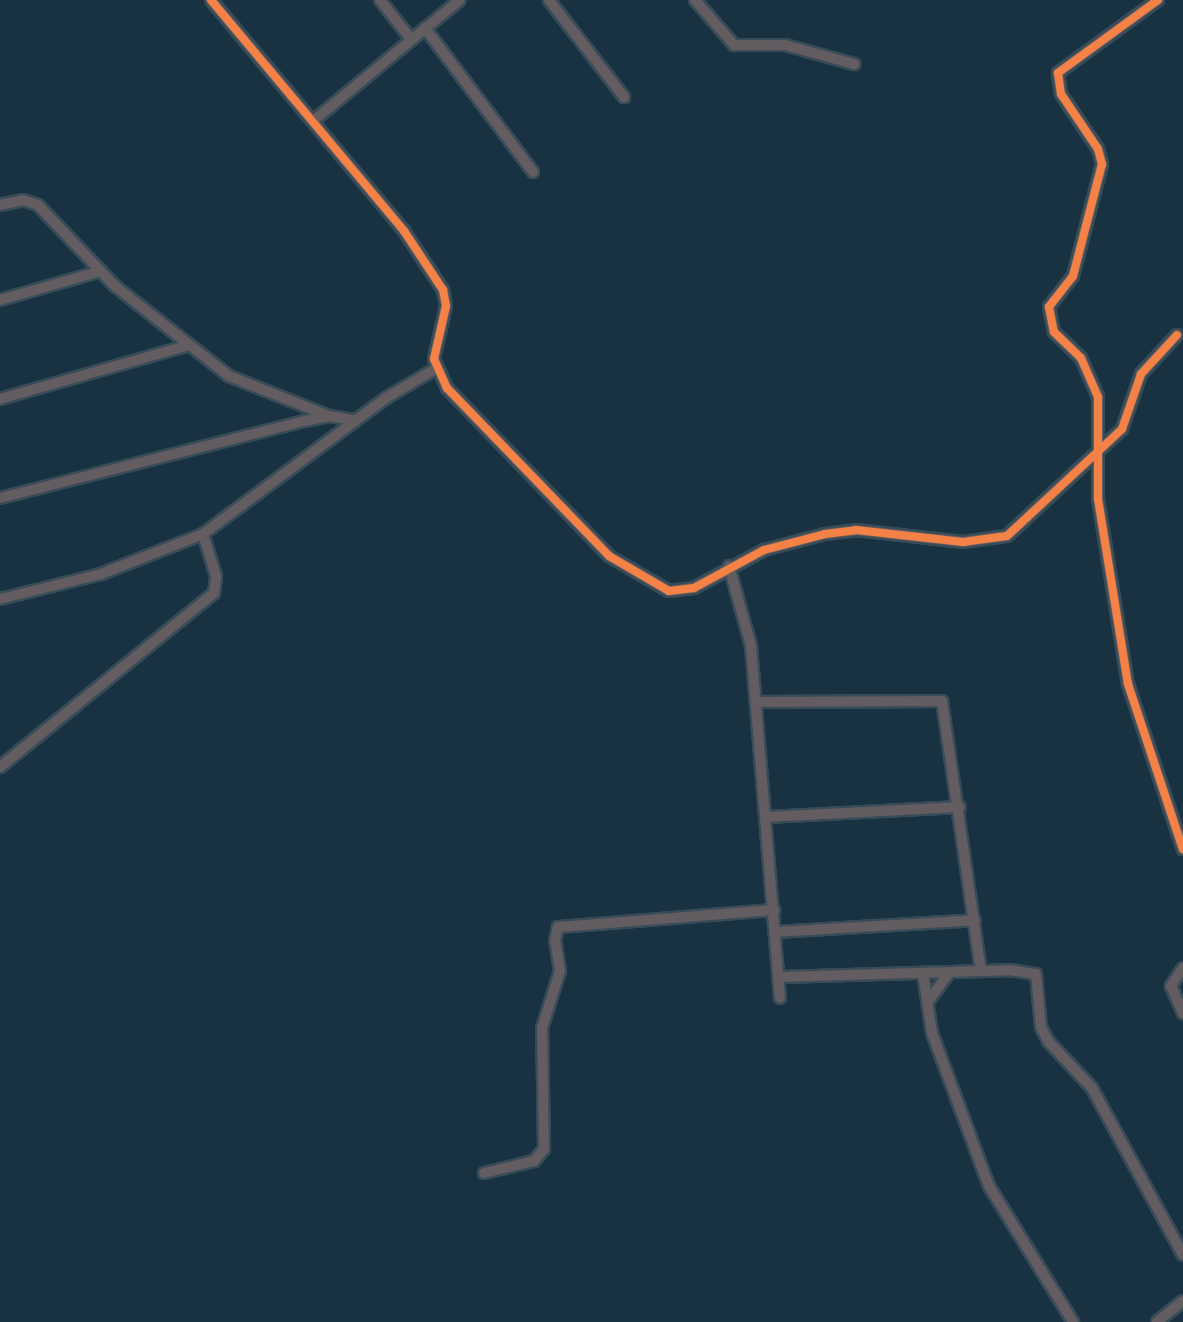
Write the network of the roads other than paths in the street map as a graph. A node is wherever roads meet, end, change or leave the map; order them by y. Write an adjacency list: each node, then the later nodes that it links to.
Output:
1 (211, 0): 11 (street)
2 (380, 0): 8 (street)
3 (460, 0): 7 (street)
4 (549, 0): 10 (street)
5 (695, 0): 9 (street)
6 (1158, 0): 22 (street)
7 (425, 28): 8 (street); 12 (street)
8 (411, 39): 11 (street)
9 (854, 64)
10 (624, 97)
11 (313, 121): 18 (street)
12 (533, 172)
13 (0, 205): 14 (street)
14 (101, 271): 15 (street); 17 (street)
15 (0, 300)
16 (1177, 335): 22 (street)
17 (189, 345): 19 (street); 20 (street)
18 (435, 369): 21 (street); 25 (street)
19 (0, 399)
20 (329, 416): 21 (street); 23 (street)
21 (355, 420): 24 (street)
22 (1098, 450): 25 (street); 31 (street)
23 (0, 498)
24 (203, 534): 26 (street); 28 (street)
25 (729, 566): 27 (street)
26 (0, 599)
27 (757, 702): 29 (street); 30 (street)
28 (0, 767)
29 (960, 807): 30 (street); 33 (street)
30 (767, 817): 32 (street)
31 (1183, 849)
32 (774, 910): 34 (street); 43 (street)
33 (975, 920): 34 (street); 36 (street)
34 (775, 932): 39 (street)
35 (1183, 968): 42 (street)
36 (981, 971): 37 (street); 44 (street)
37 (949, 973): 38 (street); 41 (street)
38 (923, 974): 39 (street); 41 (street)
39 (779, 977): 40 (street)
40 (780, 998)
41 (930, 999): 46 (street)
42 (1183, 1013)
43 (484, 1173)
44 (1183, 1255)
45 (1183, 1301): 47 (street)
46 (1073, 1322)
47 (1157, 1322)

